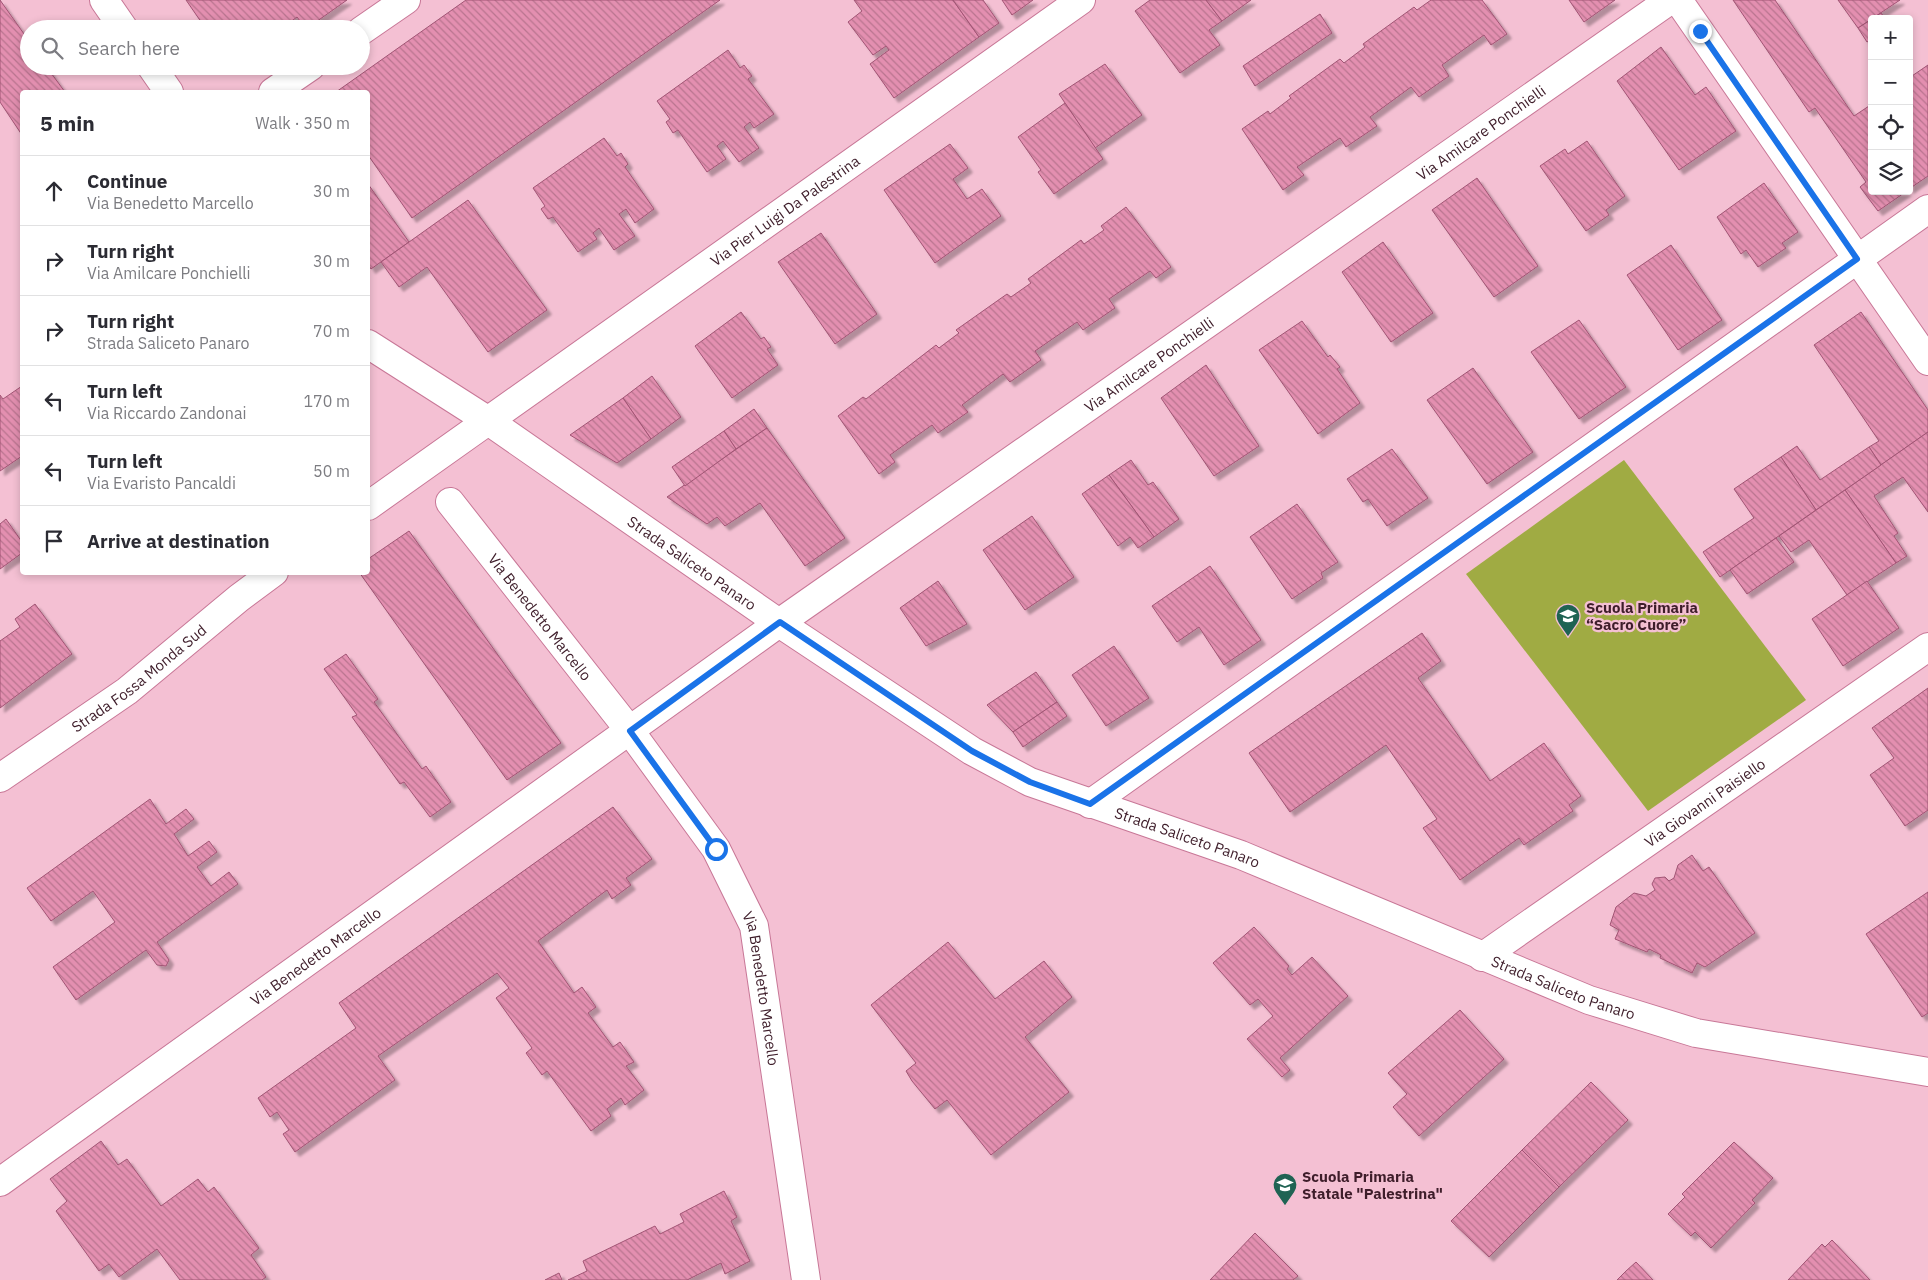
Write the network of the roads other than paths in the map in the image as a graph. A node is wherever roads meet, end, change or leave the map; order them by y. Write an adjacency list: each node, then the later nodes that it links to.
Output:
1 (104, 0): 6 (street)
2 (406, 0): 7 (street)
3 (1082, 0): 16 (street, Via Pier Luigi Da Palestrina)
4 (1670, 0): 20 (street, Via Amilcare Ponchielli)
5 (1678, 0): 13 (street)
6 (118, 20)
7 (370, 25)
8 (157, 75): 10 (street)
9 (298, 75): 11 (street)
10 (168, 90)
11 (276, 90)
12 (1928, 209): 13 (street)
13 (1857, 259): 15 (street); 24 (street)
14 (370, 345): 16 (street, Strada Saliceto Panaro)
15 (1928, 362)
16 (487, 420): 18 (street); 20 (street, Strada Saliceto Panaro)
17 (450, 502): 22 (street, Via Benedetto Marcello)
18 (370, 505)
19 (270, 575): 23 (street, Strada Fossa Monda Sud)
20 (780, 622): 22 (street, Via Amilcare Ponchielli); 24 (street, Strada Saliceto Panaro)
21 (1928, 647): 25 (street, Via Giovanni Paisiello)
22 (630, 731): 27 (street, Via Benedetto Marcello); 28 (street, Via Benedetto Marcello)
23 (0, 778)
24 (1090, 804): 25 (street, Strada Saliceto Panaro)
25 (1482, 957): 26 (street, Strada Saliceto Panaro)
26 (1928, 1072)
27 (0, 1182)
28 (806, 1280)

